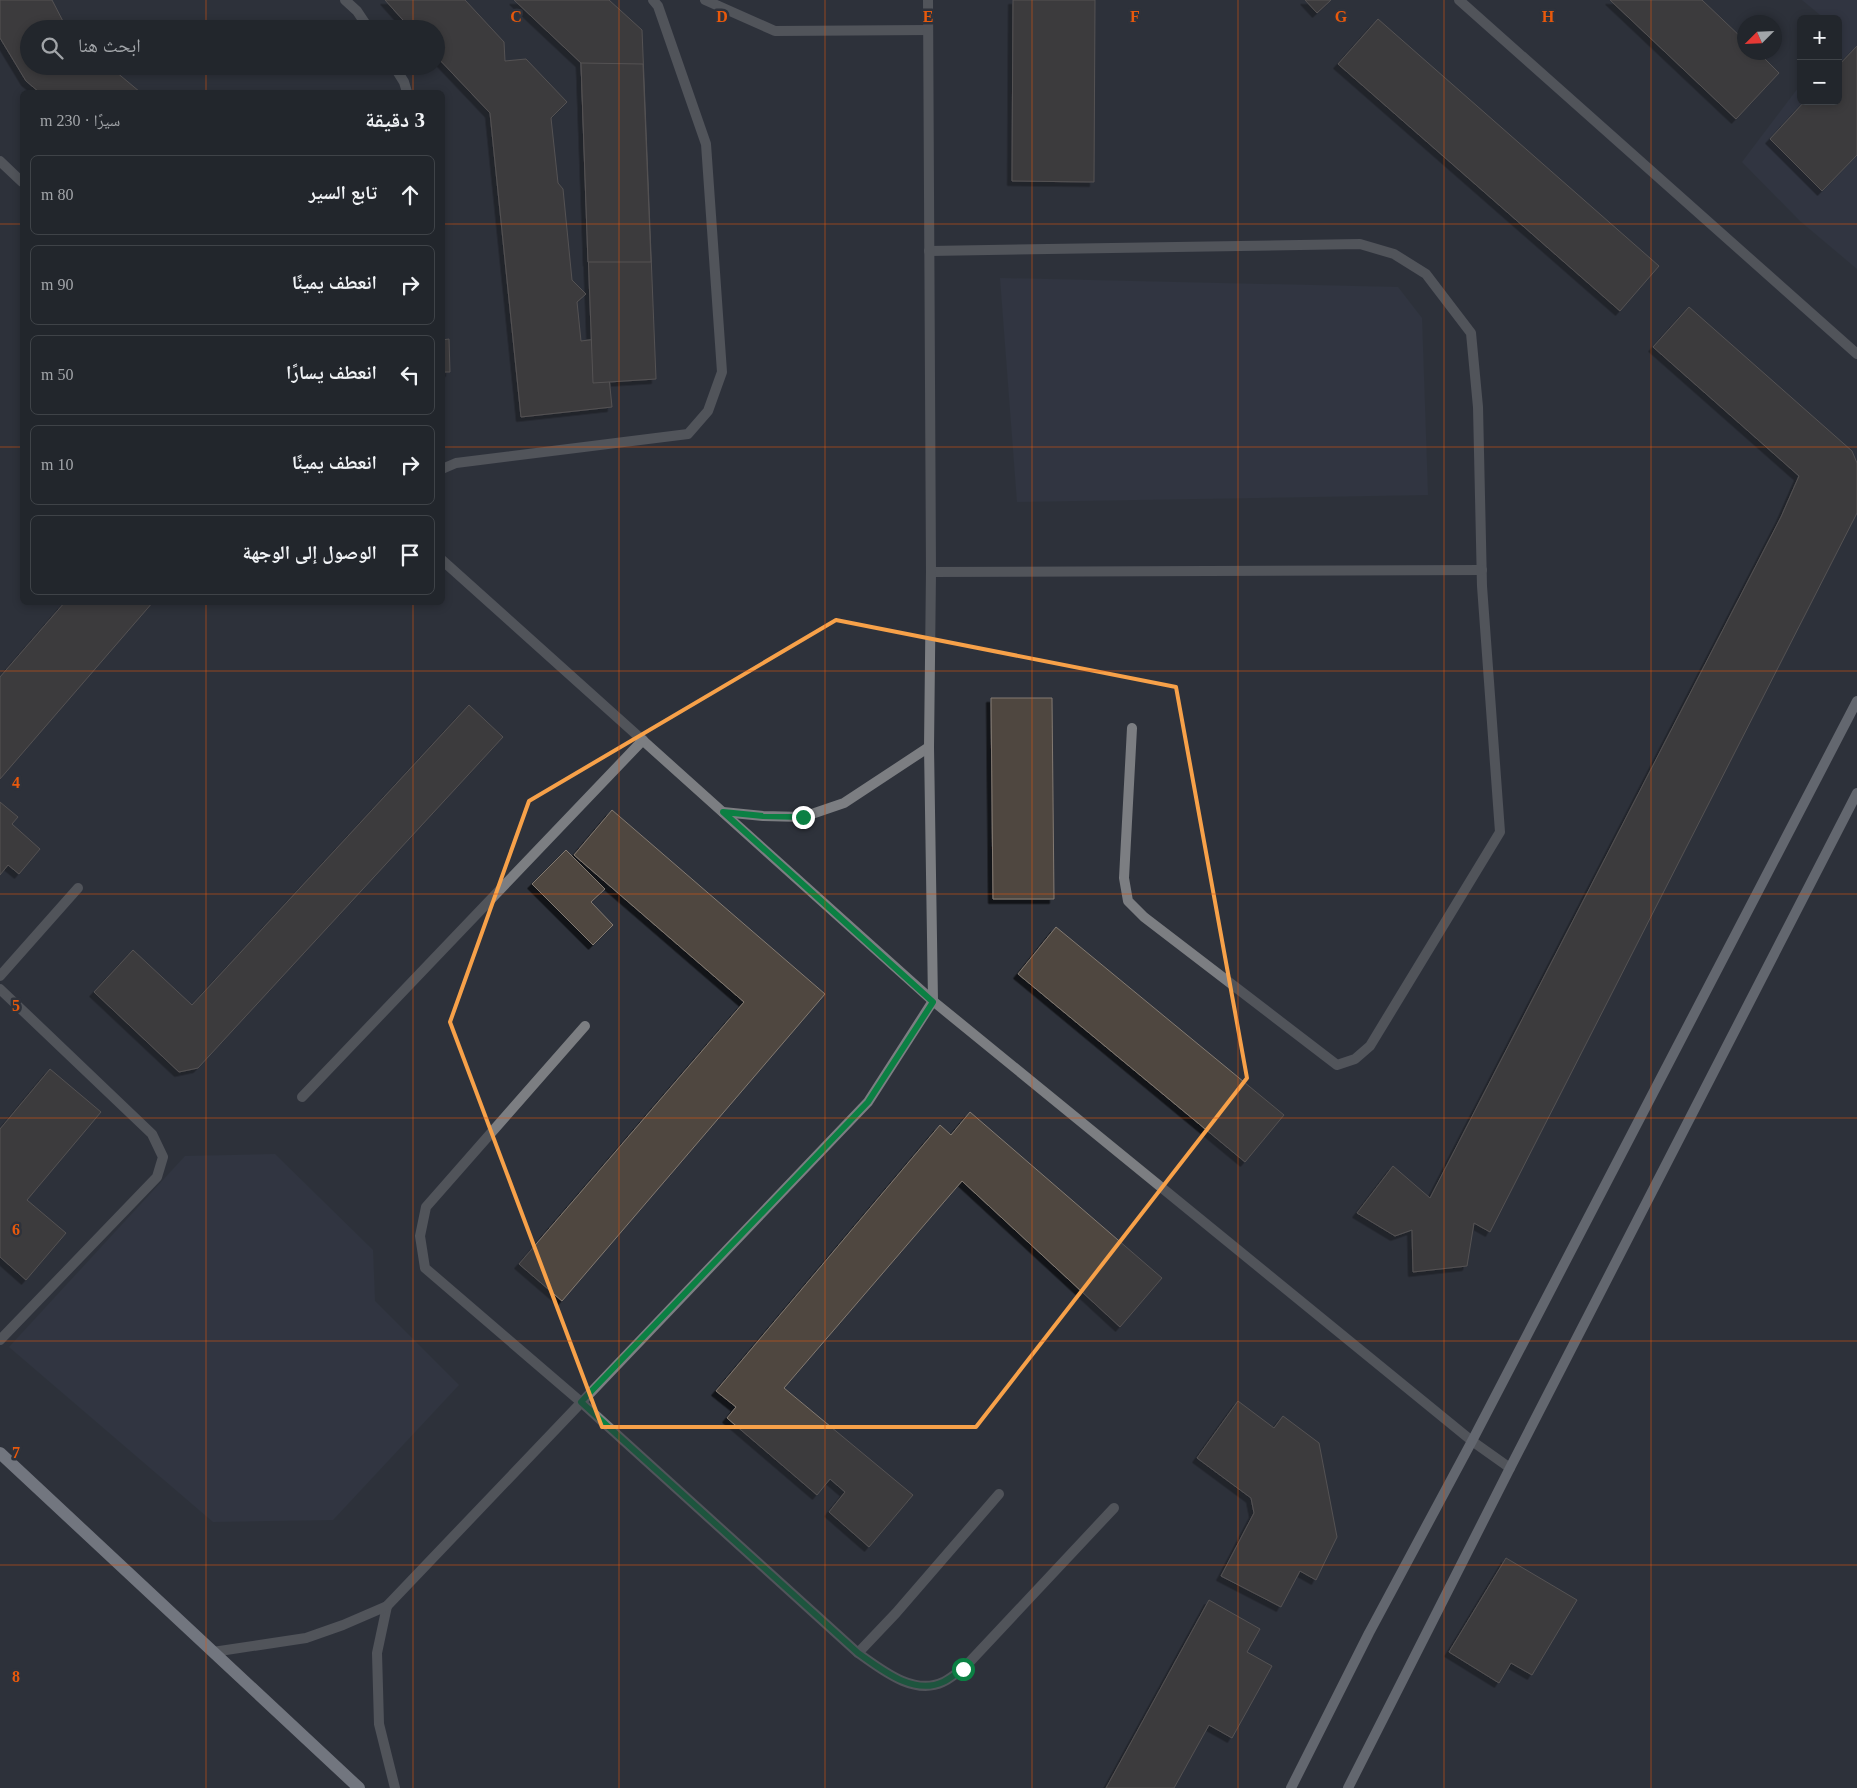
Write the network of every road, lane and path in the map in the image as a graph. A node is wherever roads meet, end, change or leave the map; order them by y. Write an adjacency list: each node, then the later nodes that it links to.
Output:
1 (345, 0): 6 (street)
2 (653, 0): 14 (street)
3 (705, 0): 7 (street)
4 (928, 0): 7 (street)
5 (1459, 0): 13 (street)
6 (363, 20)
7 (928, 30): 12 (street)
8 (400, 75): 9 (street)
9 (406, 90)
10 (0, 161): 11 (street)
11 (20, 180)
12 (929, 251): 16 (street); 17 (street)
13 (1857, 354)
14 (445, 468)
15 (445, 563): 20 (street)
16 (1482, 570): 17 (street); 19 (street)
17 (931, 572): 21 (street)
18 (1857, 702): 32 (main road)
19 (1132, 728)
20 (643, 740): 23 (street); 29 (street)
21 (929, 747): 23 (street); 27 (street)
22 (1857, 792): 34 (main road)
23 (723, 812): 27 (street)
24 (78, 888): 25 (street)
25 (0, 976)
26 (0, 989): 30 (street)
27 (933, 1002): 31 (street); 32 (street)
28 (585, 1026): 31 (street)
29 (302, 1097)
30 (0, 1340)
31 (581, 1402): 37 (street); 39 (street)
32 (1472, 1441): 34 (street); 42 (main road)
33 (0, 1453): 38 (main road)
34 (1510, 1468): 43 (main road)
35 (999, 1494): 39 (street)
36 (1114, 1508): 39 (street)
37 (387, 1606): 38 (street); 41 (street)
38 (213, 1652): 40 (main road)
39 (858, 1653)
40 (360, 1788)
41 (394, 1788)
42 (1291, 1788)
43 (1348, 1788)

